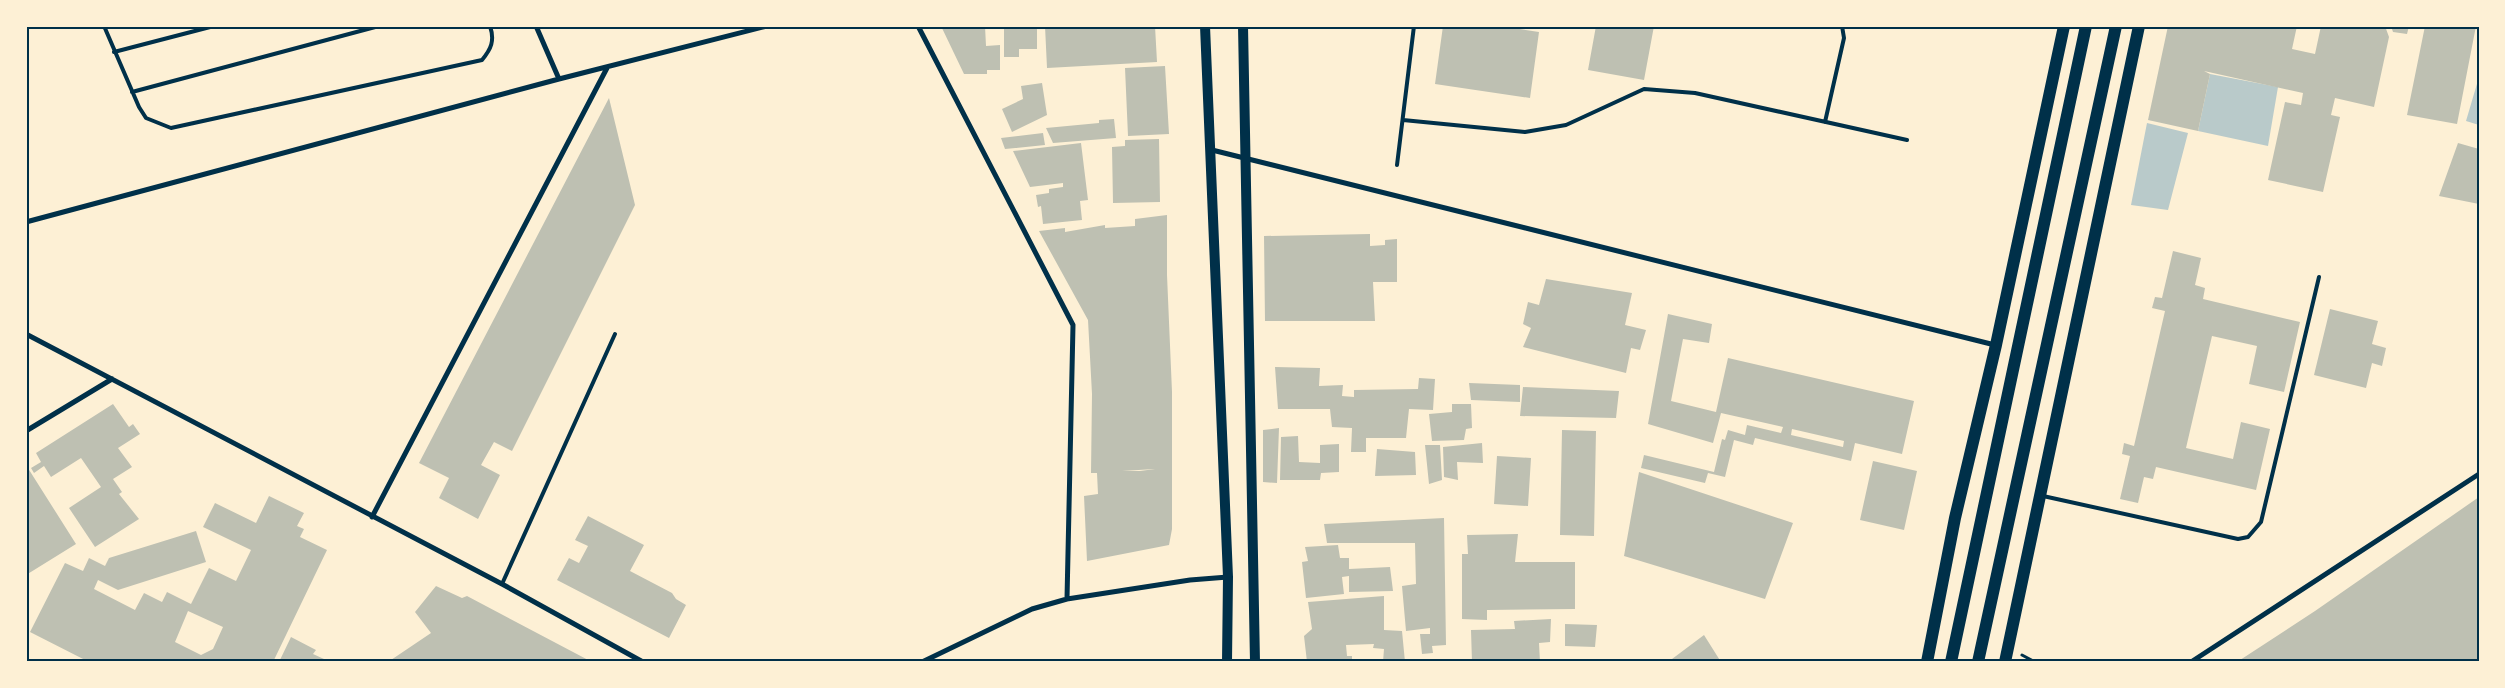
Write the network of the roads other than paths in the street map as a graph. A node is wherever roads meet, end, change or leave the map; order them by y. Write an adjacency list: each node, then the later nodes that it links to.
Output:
1 (104, 26): 16 (lane)
2 (214, 26): 16 (lane)
3 (379, 26): 19 (lane)
4 (490, 26): 19 (lane)
5 (536, 26): 18 (street)
6 (767, 26): 17 (street)
7 (918, 26): 38 (street)
8 (1206, 26): 23 (main road)
9 (1243, 26): 24 (main road)
10 (1414, 26): 20 (lane)
11 (1842, 26): 21 (lane)
12 (2064, 26): 30 (main road)
13 (2086, 26): 44 (main road)
14 (2116, 26): 45 (main road)
15 (2139, 26): 34 (main road)
16 (114, 52): 19 (lane)
17 (607, 68): 18 (street); 35 (street)
18 (559, 79): 26 (street)
19 (132, 92)
20 (1403, 120): 21 (lane); 25 (lane)
21 (1825, 122): 22 (lane)
22 (1907, 140)
23 (1212, 150): 24 (street); 36 (main road)
24 (1245, 158): 30 (street); 42 (main road)
25 (1397, 165)
26 (26, 222)
27 (2319, 277): 34 (lane)
28 (26, 334): 31 (street)
29 (614, 334): 37 (lane)
30 (1996, 345): 43 (main road)
31 (112, 379): 32 (street); 35 (street)
32 (26, 431)
33 (2479, 474): 47 (street)
34 (2039, 495): 46 (main road)
35 (372, 517): 37 (street)
36 (1228, 577): 38 (street); 41 (main road)
37 (502, 584): 39 (street)
38 (1067, 599): 40 (street)
39 (643, 662)
40 (922, 662)
41 (1228, 662)
42 (1255, 662)
43 (1927, 662)
44 (1952, 662)
45 (1978, 662)
46 (2005, 662)
47 (2191, 662)

